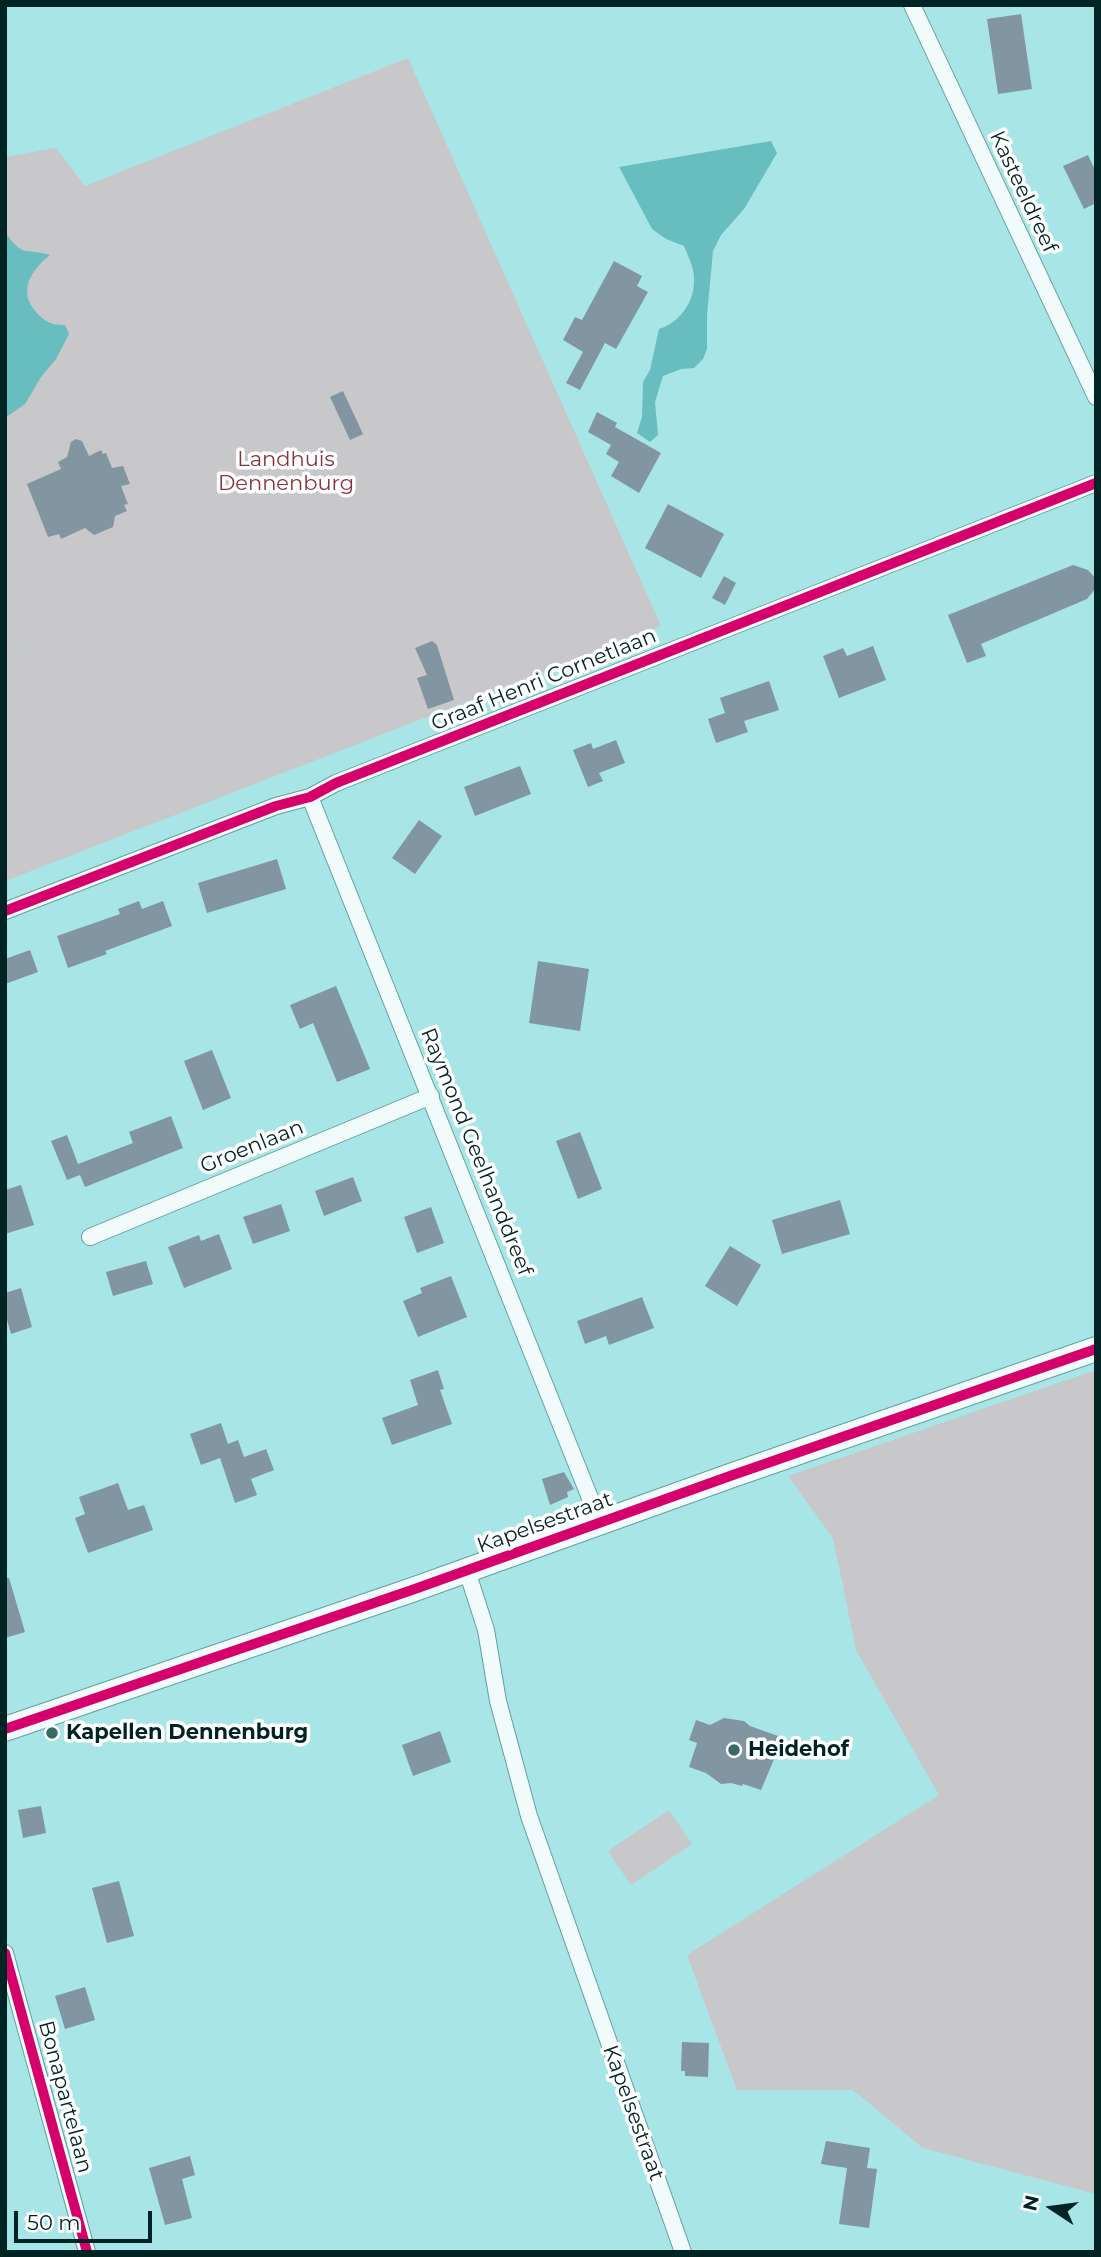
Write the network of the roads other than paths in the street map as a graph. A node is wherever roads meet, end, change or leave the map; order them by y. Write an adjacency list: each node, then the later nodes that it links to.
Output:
1 (912, 5): 2 (street, Kasteeldreef)
2 (1096, 397)
3 (1096, 483): 4 (street, Graaf Henri Cornetlaan)
4 (310, 797): 5 (street, Graaf Henri Cornetlaan); 6 (street, Raymond Geelhanddreef)
5 (5, 911)
6 (431, 1096): 7 (street, Groenlaan); 9 (street, Raymond Geelhanddreef)
7 (90, 1237)
8 (1096, 1349): 9 (main road, Kapelsestraat)
9 (600, 1523): 10 (main road, Kapelsestraat)
10 (467, 1571): 11 (main road, Kapelsestraat); 14 (street, Kapelsestraat)
11 (5, 1729)
12 (5, 1953): 13 (street, Bonapartelaan)
13 (87, 2252)
14 (683, 2252)

